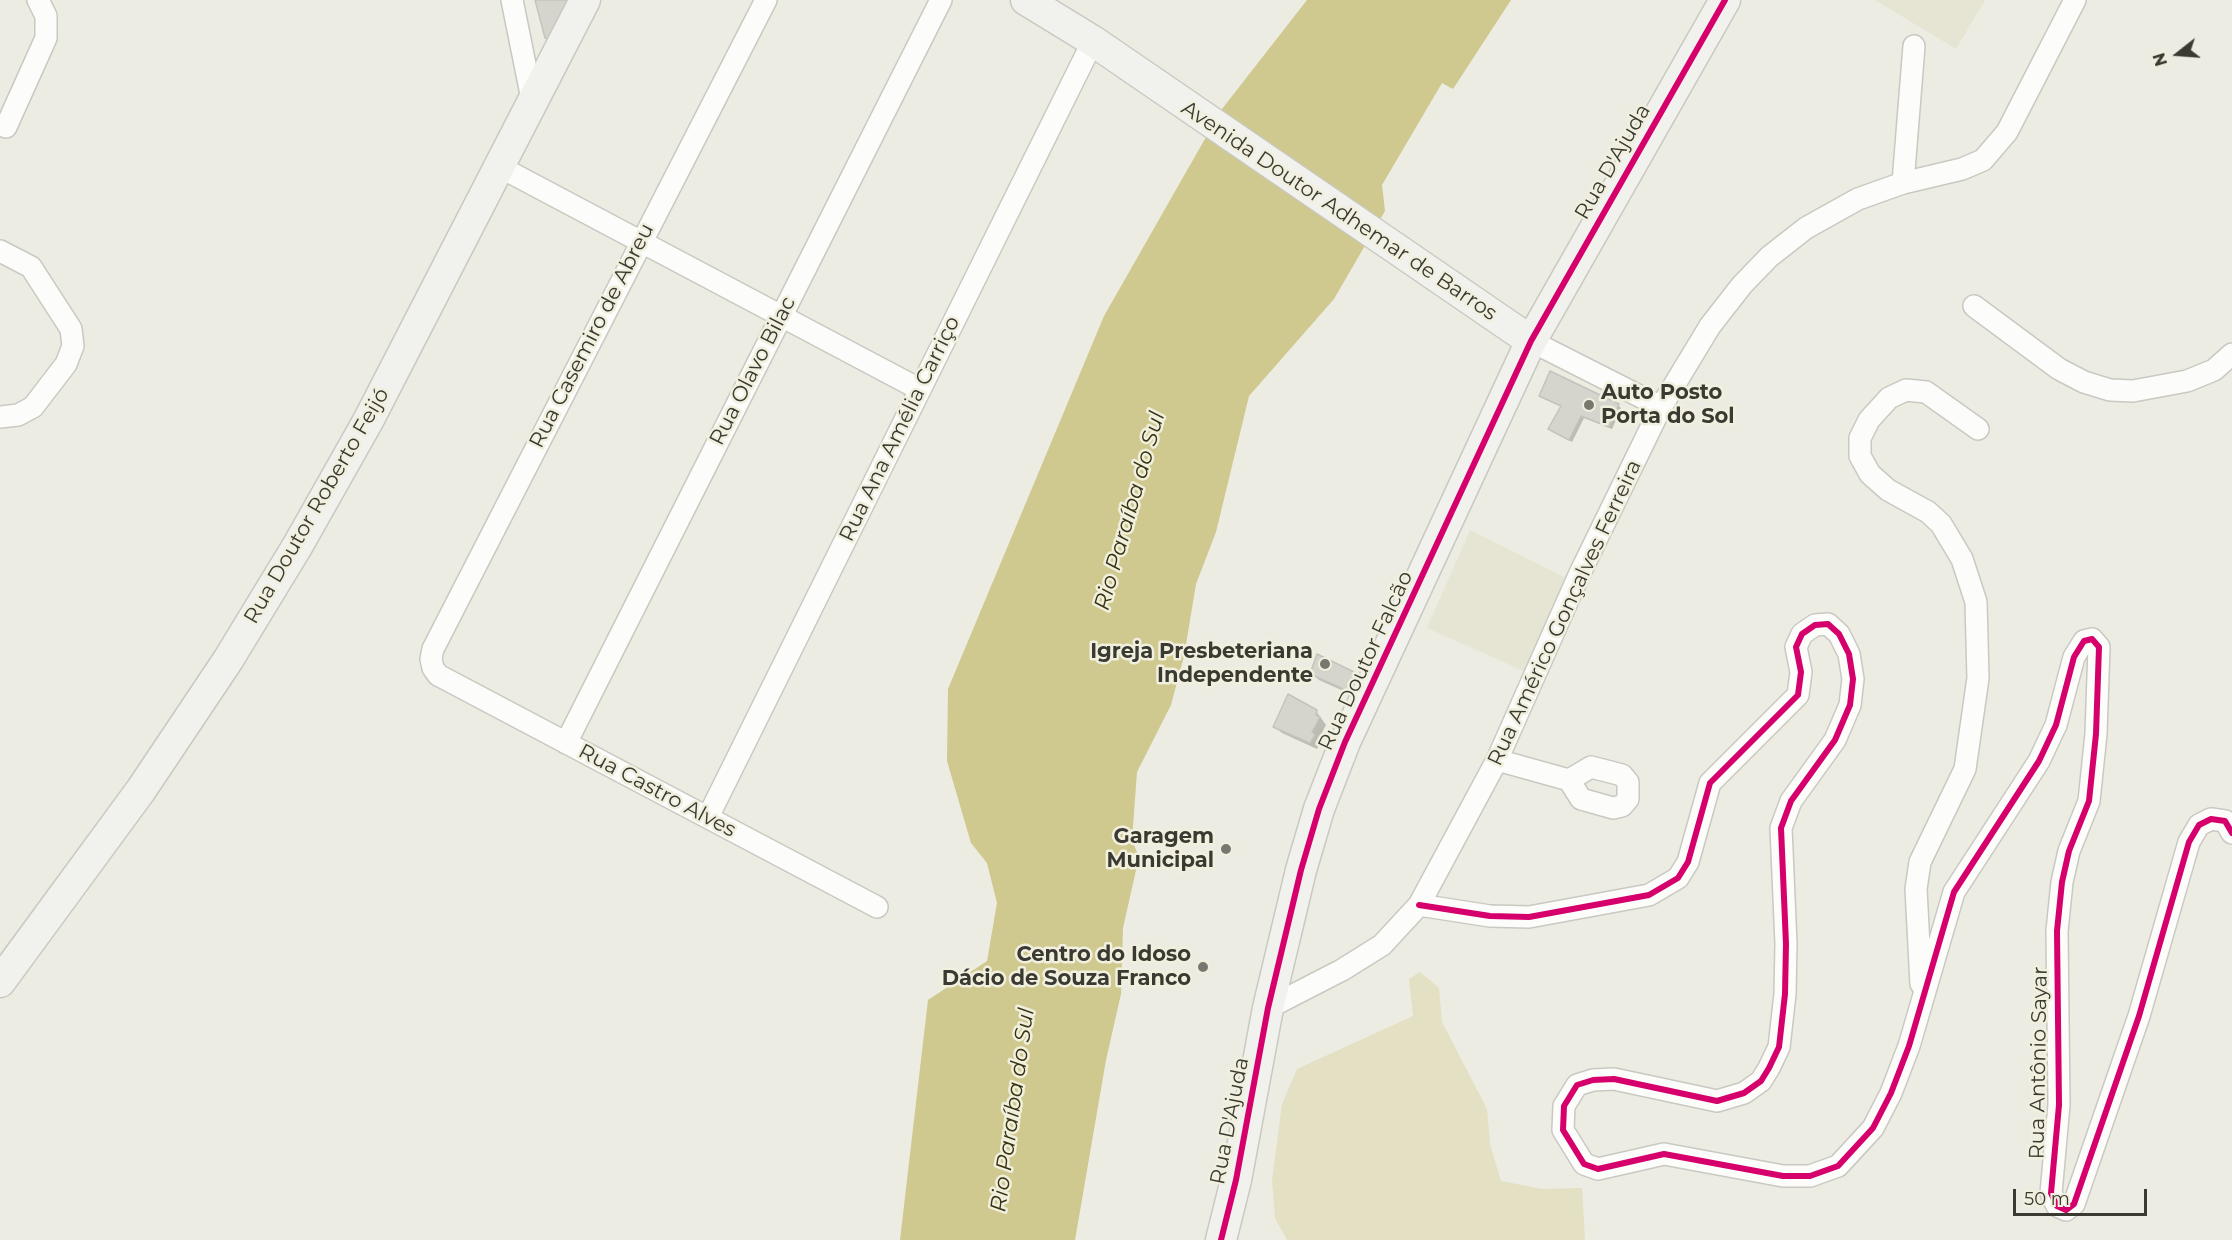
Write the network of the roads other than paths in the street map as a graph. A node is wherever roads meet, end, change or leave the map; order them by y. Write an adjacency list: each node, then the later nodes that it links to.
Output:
1 (38, 0): 12 (street)
2 (512, 0): 11 (street)
3 (585, 0): 11 (main road, Rua Doutor Roberto Feijó)
4 (766, 0): 15 (street, Rua Casemiro de Abreu)
5 (941, 0): 18 (street, Rua Olavo Bilac)
6 (1026, 0): 9 (main road, Avenida Doutor Adhemar de Barros)
7 (1725, 0): 19 (main road, Rua D'Ajuda)
8 (2075, 0): 14 (street, Rua Américo Gonçalves Ferreira)
9 (1093, 41): 19 (main road, Avenida Doutor Adhemar de Barros); 21 (street, Rua Ana Amélia Carriço)
10 (1914, 46): 14 (street)
11 (532, 105): 13 (main road, Rua Doutor Roberto Feijó)
12 (6, 127)
13 (500, 167): 15 (street); 33 (main road, Rua Doutor Roberto Feijó)
14 (1903, 183): 22 (street, Rua Américo Gonçalves Ferreira)
15 (640, 242): 18 (street); 25 (street, Rua Casemiro de Abreu)
16 (0, 251): 23 (street)
17 (1974, 306): 20 (street)
18 (780, 318): 21 (street); 26 (street, Rua Olavo Bilac)
19 (1531, 341): 22 (street, Avenida Doutor Adhemar de Barros); 35 (main road, Rua Doutor Falcão)
20 (2232, 354)
21 (919, 389): 29 (street, Rua Ana Amélia Carriço)
22 (1661, 407): 27 (street, Rua Américo Gonçalves Ferreira)
23 (0, 417)
24 (1977, 429): 34 (street)
25 (438, 675): 26 (street, Rua Castro Alves)
26 (566, 743): 29 (street, Rua Castro Alves)
27 (1497, 760): 28 (street); 31 (street, Rua Américo Gonçalves Ferreira)
28 (1569, 780)
29 (708, 817): 32 (street, Rua Castro Alves)
30 (2232, 833): 34 (street, Rua Antônio Sayar)
31 (1419, 905): 34 (street); 35 (street, Rua Américo Gonçalves Ferreira)
32 (877, 907)
33 (0, 982)
34 (1922, 999)
35 (1268, 1008): 36 (main road, Rua D'Ajuda)
36 (1221, 1240)

